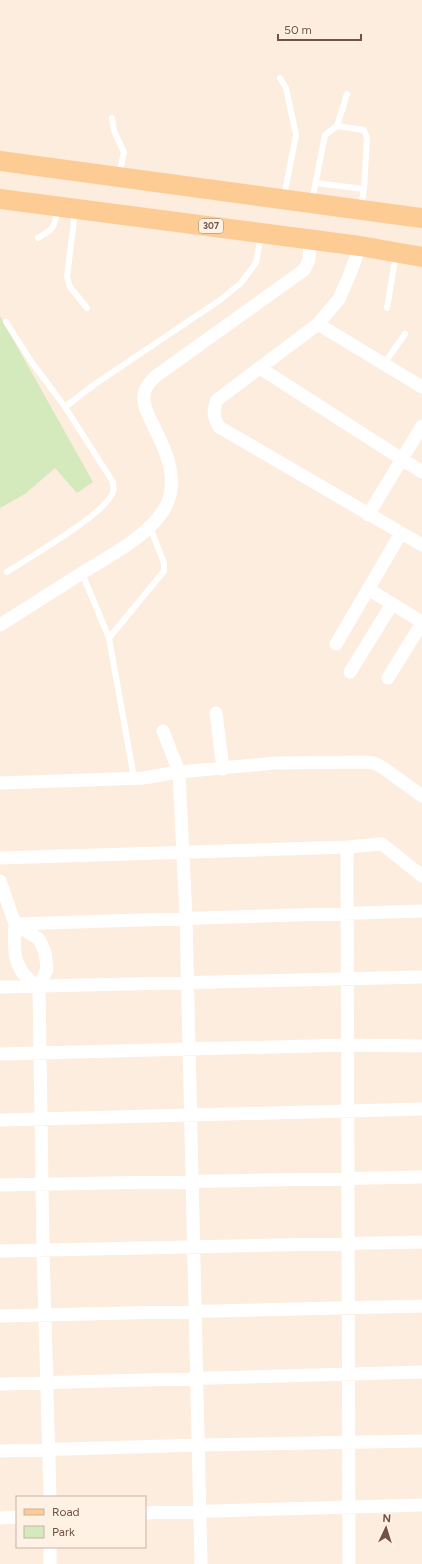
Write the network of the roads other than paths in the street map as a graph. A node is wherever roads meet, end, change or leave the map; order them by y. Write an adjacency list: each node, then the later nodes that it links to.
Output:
1 (280, 78): 10 (lane)
2 (347, 94): 4 (lane)
3 (112, 118): 6 (lane)
4 (337, 126): 7 (lane); 8 (lane)
5 (0, 161): 6 (main road)
6 (119, 176): 10 (main road)
7 (316, 183): 8 (lane); 11 (lane)
8 (364, 189): 13 (lane)
9 (0, 199): 12 (main road, 307)
10 (284, 199): 11 (main road)
11 (312, 203): 13 (main road)
12 (67, 207): 15 (main road, 307); 16 (lane); 21 (lane)
13 (360, 210): 14 (main road)
14 (422, 218)
15 (261, 233): 17 (main road, 307); 29 (lane)
16 (38, 238)
17 (310, 240): 18 (main road, 307); 34 (street)
18 (360, 246): 19 (main road, 307); 24 (street)
19 (396, 253): 20 (main road, 307); 22 (lane)
20 (422, 257)
21 (87, 308)
22 (387, 308)
23 (6, 322): 29 (lane)
24 (318, 324): 26 (street); 27 (street)
25 (405, 334): 26 (lane)
26 (384, 364): 28 (street)
27 (260, 368): 31 (street); 33 (street)
28 (422, 387)
29 (65, 407): 37 (lane)
30 (422, 426): 31 (street)
31 (402, 461): 32 (street); 33 (street)
32 (422, 472)
33 (368, 515): 35 (street)
34 (150, 526): 38 (street); 43 (lane)
35 (401, 533): 36 (street); 39 (street)
36 (422, 545)
37 (7, 572)
38 (82, 573): 42 (street); 43 (lane)
39 (368, 589): 40 (street); 44 (street)
40 (392, 604): 41 (street); 45 (street)
41 (422, 623): 46 (street)
42 (0, 625)
43 (109, 638): 51 (lane)
44 (336, 644)
45 (350, 672)
46 (388, 678)
47 (216, 713): 49 (street)
48 (163, 731): 50 (street)
49 (223, 769): 50 (street); 53 (street)
50 (179, 772): 51 (street); 55 (street)
51 (134, 778): 52 (street)
52 (0, 783)
53 (422, 796)
54 (347, 847): 55 (street); 57 (street); 60 (street)
55 (183, 851): 56 (street); 61 (street)
56 (0, 858)
57 (422, 876)
58 (0, 880): 62 (street)
59 (422, 911): 60 (street)
60 (347, 912): 61 (street); 64 (street)
61 (186, 918): 62 (street); 65 (street)
62 (15, 924): 67 (street); 67 (street)
63 (422, 977): 64 (street)
64 (347, 979): 65 (street); 68 (street)
65 (188, 982): 67 (street); 70 (street)
66 (0, 987): 67 (street)
67 (40, 987): 71 (street)
68 (347, 1045): 69 (street); 70 (street); 74 (street)
69 (422, 1046)
70 (188, 1049): 71 (street); 75 (street)
71 (40, 1053): 72 (street); 76 (street)
72 (0, 1054)
73 (422, 1109): 74 (street)
74 (348, 1111): 75 (street); 79 (street)
75 (190, 1115): 76 (street); 80 (street)
76 (41, 1119): 77 (street); 81 (street)
77 (0, 1120)
78 (422, 1177): 79 (street)
79 (348, 1178): 80 (street); 84 (street)
80 (192, 1181): 81 (street); 85 (street)
81 (42, 1184): 82 (street); 86 (street)
82 (0, 1185)
83 (422, 1242): 84 (street)
84 (348, 1244): 85 (street); 89 (street)
85 (193, 1247): 86 (street); 90 (street)
86 (43, 1250): 87 (street); 91 (street)
87 (0, 1251)
88 (422, 1306): 89 (street)
89 (348, 1309): 90 (street); 94 (street)
90 (195, 1312): 91 (street); 95 (street)
91 (44, 1315): 92 (street); 96 (street)
92 (0, 1316)
93 (422, 1372): 94 (street)
94 (348, 1375): 95 (street); 98 (street)
95 (196, 1378): 96 (street); 100 (street)
96 (46, 1383): 97 (street); 101 (street)
97 (0, 1384)
98 (348, 1442): 99 (street); 100 (street); 105 (street)
99 (422, 1442)
100 (198, 1445): 101 (street); 106 (street)
101 (48, 1449): 102 (street); 103 (street)
102 (0, 1451)
103 (50, 1496)
104 (422, 1505): 105 (street)
105 (348, 1508): 106 (street); 113 (street)
106 (200, 1511): 107 (street); 112 (street)
107 (146, 1513)
108 (16, 1517): 109 (street)
109 (0, 1518)
110 (50, 1548): 111 (street)
111 (50, 1564)
112 (201, 1564)
113 (349, 1564)

